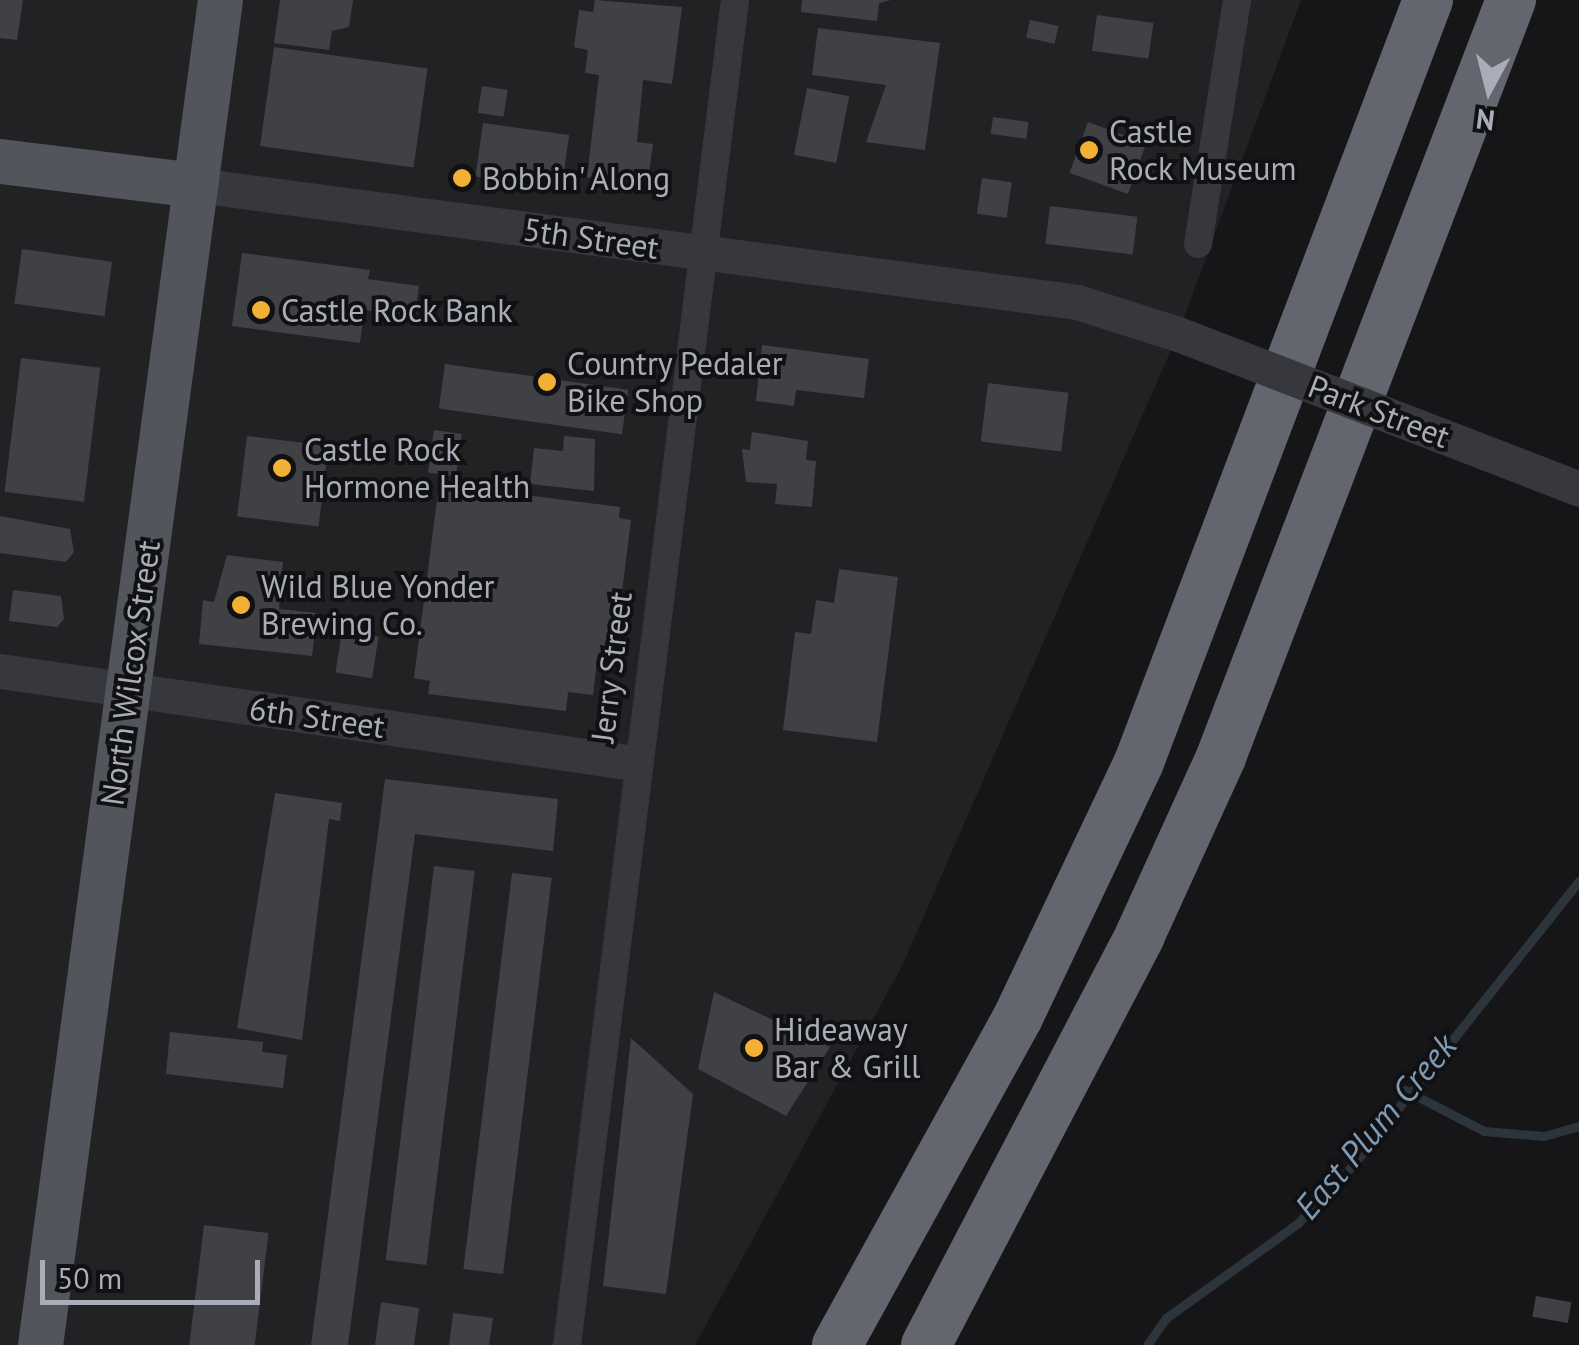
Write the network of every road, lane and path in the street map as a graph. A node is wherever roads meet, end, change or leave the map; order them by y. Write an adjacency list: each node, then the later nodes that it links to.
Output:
1 (220, 0): 7 (main road, North Wilcox Street)
2 (735, 0): 9 (street, Jerry Street)
3 (1238, 0): 8 (street)
4 (1428, 0): 15 (highway)
5 (1511, 0): 20 (highway)
6 (0, 161): 7 (main road, 5th Street)
7 (196, 185): 9 (street, 5th Street); 13 (main road, North Wilcox Street)
8 (1198, 244)
9 (702, 253): 10 (street, 5th Street); 14 (street, Jerry Street)
10 (1178, 334): 11 (street, Park Street, bridge)
11 (1579, 489)
12 (0, 671): 13 (street, 6th Street)
13 (128, 690): 14 (street, 6th Street); 16 (main road, North Wilcox Street)
14 (634, 763): 17 (street, Jerry Street)
15 (965, 1119): 18 (highway); 19 (highway)
16 (40, 1345)
17 (567, 1345)
18 (801, 1345)
19 (837, 1345)
20 (926, 1345)

